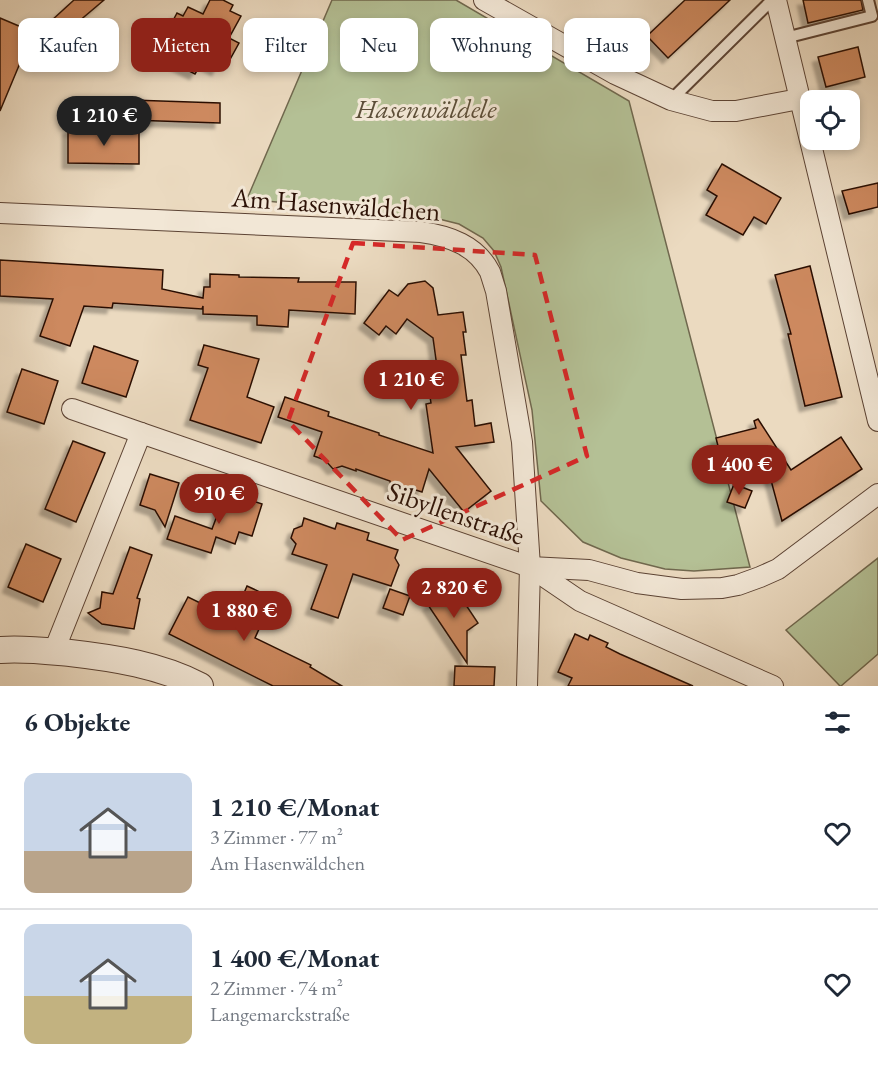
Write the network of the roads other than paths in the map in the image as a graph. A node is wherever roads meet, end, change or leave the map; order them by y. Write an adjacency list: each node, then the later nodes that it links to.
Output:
1 (484, 0): 6 (street)
2 (774, 0): 4 (street); 6 (lane)
3 (868, 0): 4 (lane)
4 (785, 38): 5 (street)
5 (799, 99): 6 (street); 9 (street)
6 (671, 100)
7 (0, 213): 12 (street, Am Hasenwäldchen)
8 (72, 409): 10 (street, Sibyllenstraße)
9 (878, 421)
10 (141, 433): 12 (street, Sibyllenstraße); 14 (street)
11 (878, 494): 12 (street)
12 (530, 567): 16 (street, Am Hasenwäldchen); 17 (street, Sibyllenstraße)
13 (0, 650): 14 (street)
14 (54, 651): 15 (street)
15 (200, 686)
16 (527, 686)
17 (773, 686)

